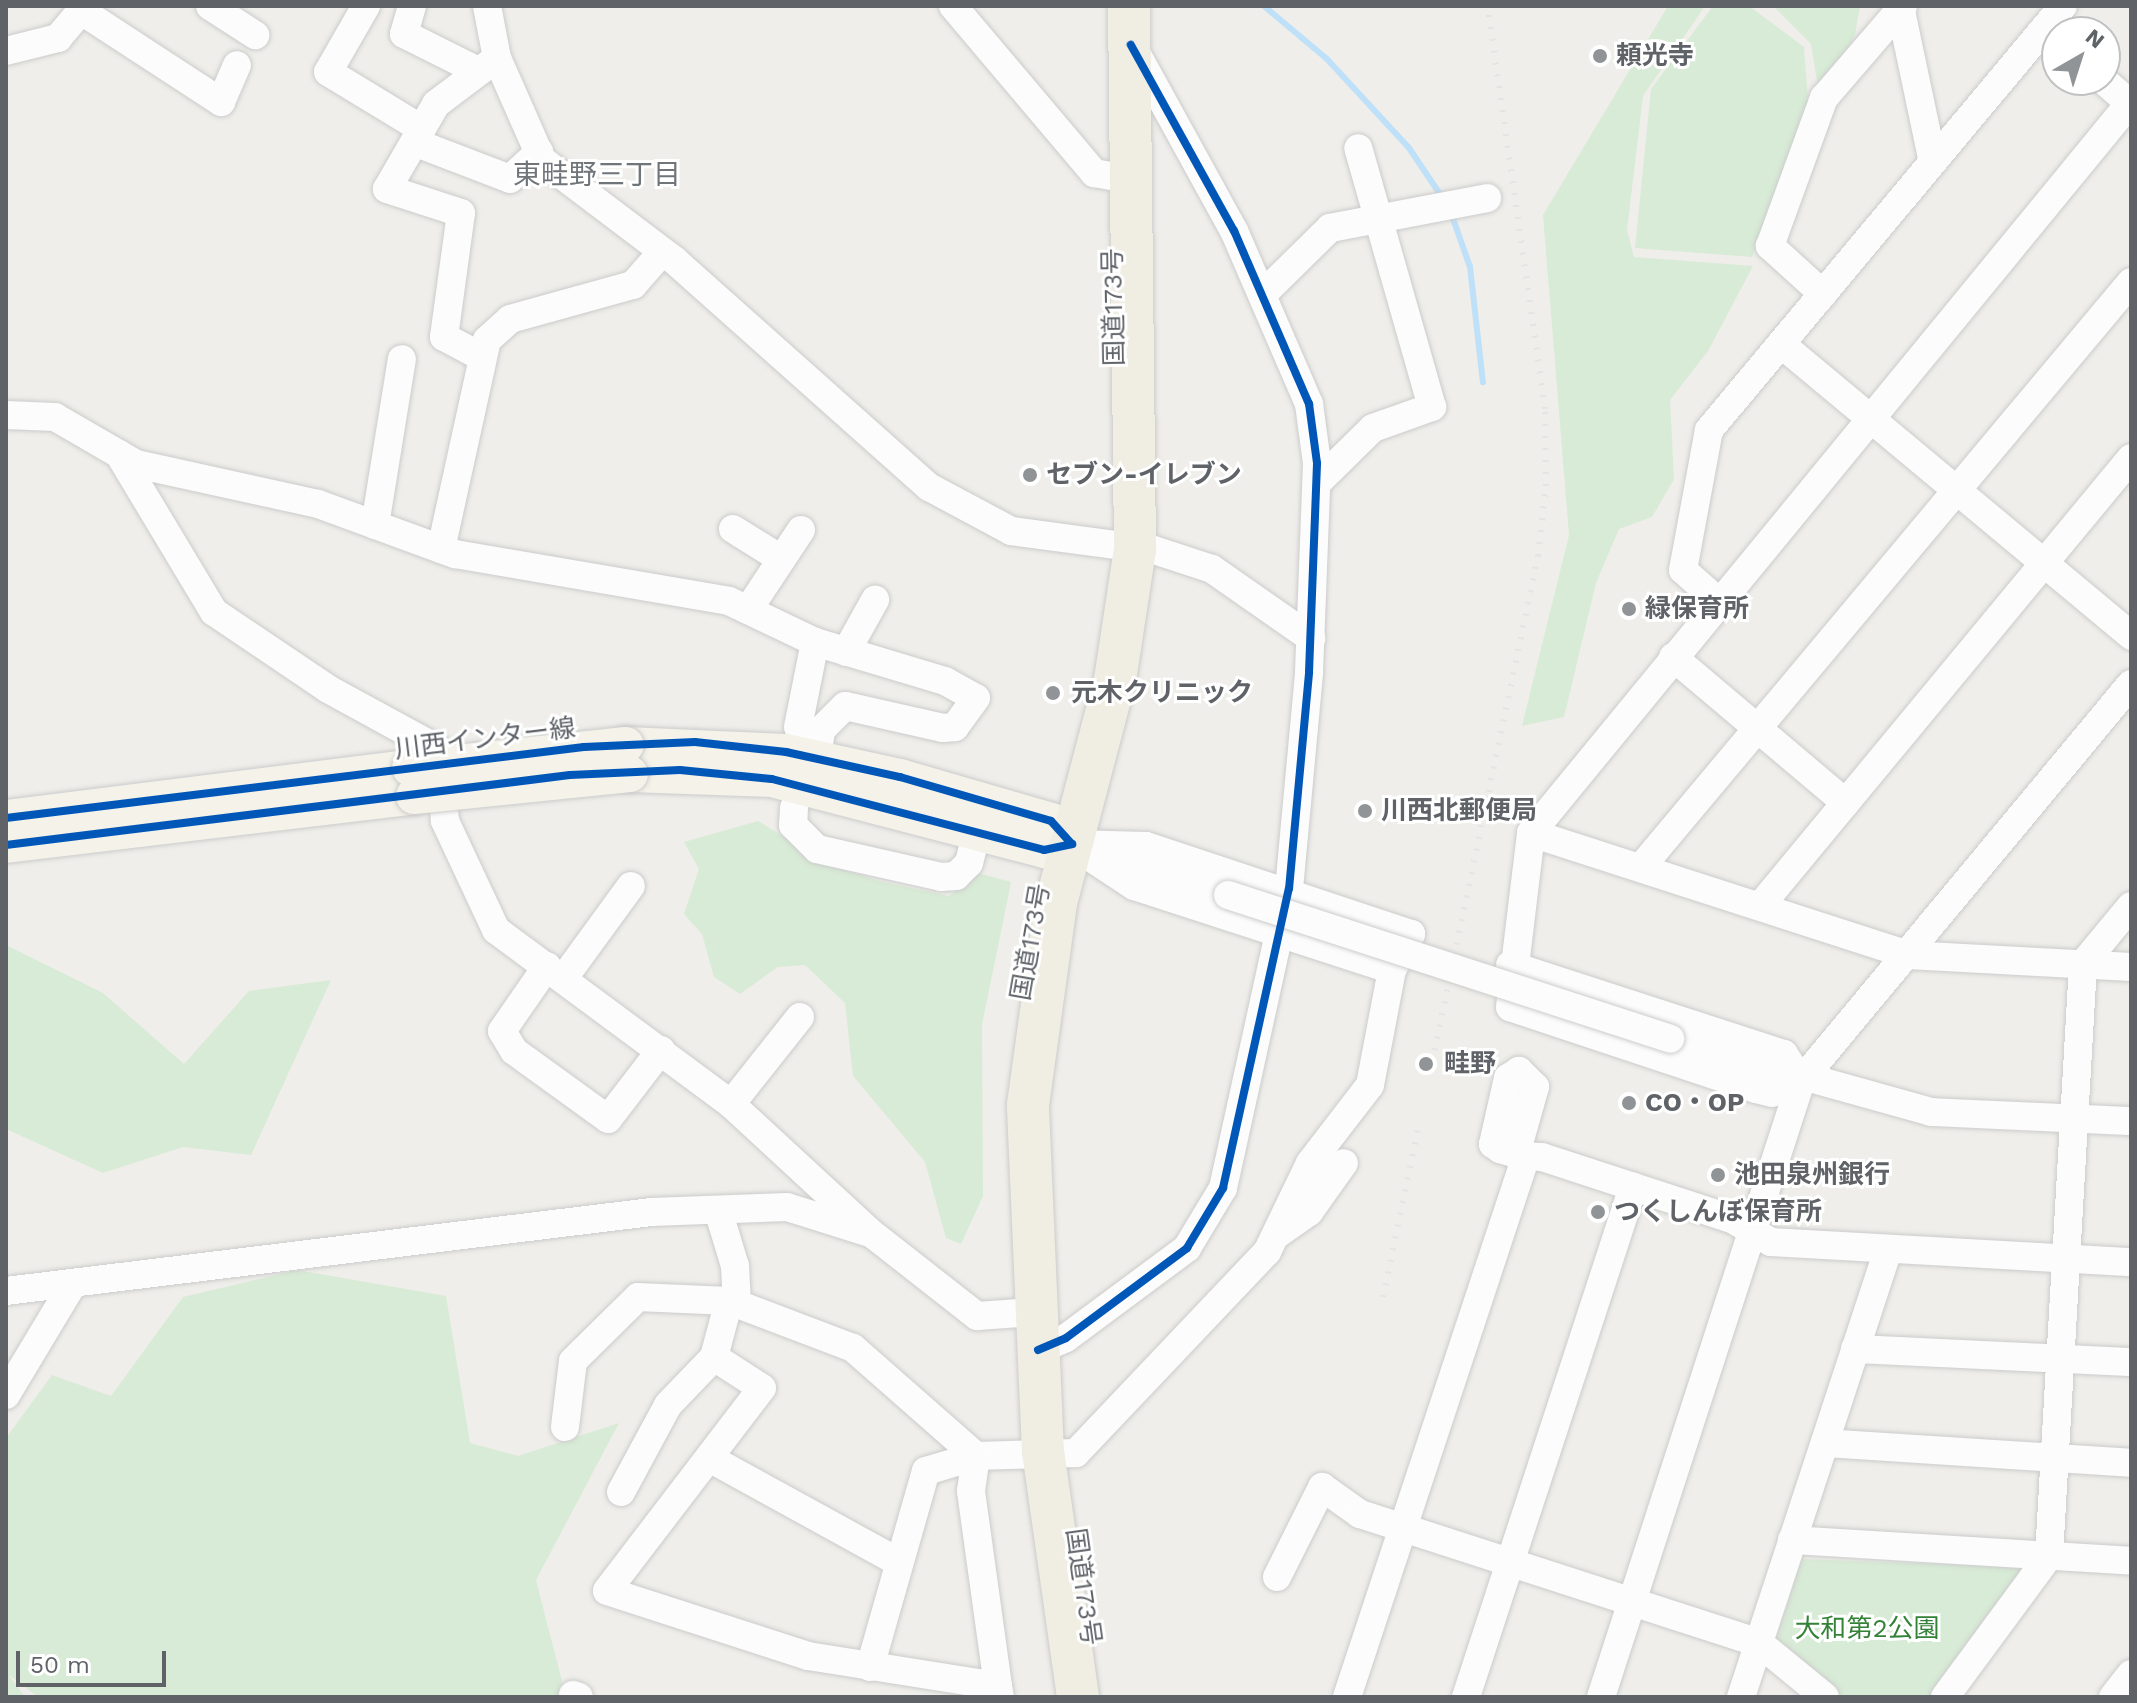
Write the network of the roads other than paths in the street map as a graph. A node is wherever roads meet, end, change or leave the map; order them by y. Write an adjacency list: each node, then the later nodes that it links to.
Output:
1 (366, 6): 16 (street)
2 (412, 6): 13 (street)
3 (487, 6): 13 (street)
4 (953, 6): 20 (street)
5 (1102, 6): 20 (highway, 国道173号)
6 (214, 7): 10 (street)
7 (1901, 7): 19 (street); 26 (street)
8 (84, 9): 12 (street); 14 (street)
9 (1130, 25): 20 (highway, 国道173号); 25 (street)
10 (255, 35)
11 (2041, 46): 19 (street)
12 (6, 51)
13 (486, 64): 16 (street); 18 (street)
14 (237, 65)
15 (2130, 103): 31 (street)
16 (420, 136): 18 (street); 28 (street)
17 (1358, 148): 22 (street)
18 (539, 152): 23 (street)
19 (1933, 162): 26 (street)
20 (1121, 178): 39 (highway, 国道173号)
21 (1487, 198): 22 (street)
22 (1378, 222): 25 (street); 34 (street)
23 (662, 252): 28 (street); 39 (street)
24 (2131, 282): 35 (street)
25 (1263, 294): 34 (street)
26 (1823, 294): 27 (street)
27 (1781, 344): 31 (street); 44 (street)
28 (482, 357): 40 (street)
29 (402, 359): 36 (street)
30 (6, 415): 32 (street)
31 (1870, 418): 35 (street); 44 (street)
32 (119, 454): 36 (street); 75 (street)
33 (2131, 458): 42 (street)
34 (1317, 483): 47 (street)
35 (1956, 490): 42 (street); 53 (street)
36 (375, 525): 40 (street)
37 (733, 529): 41 (street)
38 (801, 530): 41 (street)
39 (1121, 548): 47 (street); 62 (highway, 国道173号)
40 (441, 549): 45 (street)
41 (781, 559): 45 (street)
42 (2044, 563): 46 (street); 57 (street)
43 (875, 600): 49 (street)
44 (1719, 602): 50 (street)
45 (748, 610): 48 (street)
46 (2131, 636)
47 (1311, 638): 66 (street)
48 (815, 642): 49 (street); 52 (street)
49 (846, 652): 54 (street)
50 (1673, 657): 53 (street); 61 (street)
51 (2131, 684): 70 (street)
52 (798, 727)
53 (1757, 728): 57 (street); 64 (street)
54 (817, 758): 55 (main road, 川西インター線); 62 (main road, 川西インター線)
55 (628, 759): 56 (main road, 川西インター線, bridge); 60 (main road, 川西インター線)
56 (412, 782): 59 (main road, 川西インター線); 63 (main road, 川西インター線)
57 (1846, 803): 67 (street)
58 (794, 808): 60 (street)
59 (6, 818)
60 (977, 831): 62 (main road, 川西インター線)
61 (1531, 833): 64 (street); 72 (street)
62 (1055, 838): 66 (street); 69 (street); 78 (street, bridge); 95 (highway, 国道173号)
63 (6, 845)
64 (1643, 865): 67 (street)
65 (631, 886): 75 (street)
66 (1289, 889): 69 (street); 74 (street)
67 (1761, 905): 70 (street)
68 (2131, 906): 71 (street)
69 (1277, 933): 74 (street); 95 (street)
70 (1908, 955): 71 (street); 78 (street)
71 (2083, 964): 73 (street); 80 (street)
72 (1510, 965): 78 (street); 78 (street)
73 (2131, 967)
74 (1392, 970): 88 (street)
75 (556, 971): 77 (street); 77 (street)
76 (800, 1017): 79 (street)
77 (661, 1050): 79 (street)
78 (1801, 1081): 80 (street); 86 (street)
79 (731, 1104): 87 (street)
80 (2071, 1118): 81 (street); 90 (street)
81 (2131, 1121)
82 (1521, 1155): 82 (street); 84 (street); 109 (street)
83 (1344, 1163): 88 (street)
84 (1633, 1187): 86 (street); 112 (street)
85 (718, 1210): 87 (street); 92 (street); 94 (street)
86 (1752, 1231): 89 (street); 116 (street)
87 (871, 1233): 95 (street)
88 (1279, 1233): 103 (street)
89 (1887, 1253): 90 (street); 96 (street)
90 (2064, 1258): 91 (street); 98 (street)
91 (2131, 1262)
92 (72, 1285): 93 (street); 100 (street)
93 (6, 1291)
94 (733, 1302): 97 (street); 101 (street); 104 (street)
95 (1026, 1325): 103 (highway, 国道173号)
96 (1855, 1349): 98 (street); 102 (street)
97 (714, 1357): 105 (street); 108 (street)
98 (2059, 1358): 99 (street); 106 (street)
99 (2131, 1362)
100 (6, 1395)
101 (565, 1427)
102 (1825, 1443): 106 (street); 110 (street)
103 (1032, 1452): 104 (street); 121 (highway, 国道173号); 122 (highway, 国道173号)
104 (976, 1456): 114 (street); 120 (street)
105 (711, 1459): 114 (street); 118 (street)
106 (2056, 1459): 107 (street); 111 (street)
107 (2131, 1463)
108 (621, 1492)
109 (1402, 1525): 112 (street); 115 (street); 123 (street)
110 (1792, 1540): 111 (street); 117 (street)
111 (2049, 1556): 113 (street); 128 (street)
112 (1510, 1560): 116 (street); 124 (street)
113 (2131, 1561)
114 (898, 1562): 118 (street)
115 (1277, 1577)
116 (1631, 1599): 117 (street); 125 (street)
117 (1759, 1643): 126 (street); 127 (street)
118 (870, 1667): 120 (street)
119 (2131, 1674): 129 (street)
120 (999, 1691)
121 (1056, 1697)
122 (1078, 1697)
123 (1347, 1697)
124 (1466, 1697)
125 (1601, 1697)
126 (1741, 1697)
127 (1825, 1697)
128 (1945, 1697)
129 (2113, 1697)

